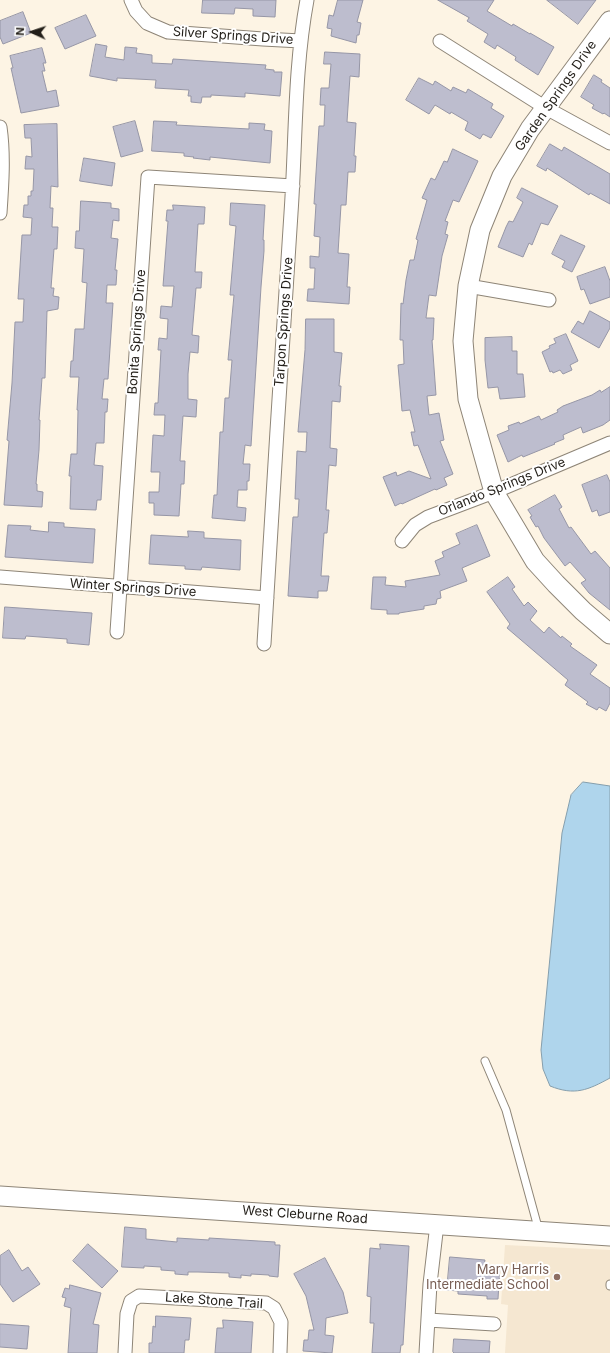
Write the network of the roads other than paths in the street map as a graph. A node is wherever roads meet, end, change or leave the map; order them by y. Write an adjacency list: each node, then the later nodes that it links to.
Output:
1 (131, 0): 4 (street, Silver Springs Drive)
2 (307, 0): 4 (street, Tarpon Springs Drive)
3 (610, 22): 6 (street, Garden Springs Drive)
4 (301, 41): 9 (street, Tarpon Springs Drive)
5 (440, 41): 6 (street)
6 (546, 108): 8 (street); 11 (street, Garden Springs Drive)
7 (0, 127): 10 (street)
8 (610, 143)
9 (292, 186): 17 (street, Bonita Springs Drive); 18 (street, Tarpon Springs Drive)
10 (0, 213)
11 (468, 286): 12 (street); 14 (street, Garden Springs Drive)
12 (549, 300)
13 (610, 443): 14 (street, Orlando Springs Drive)
14 (494, 492): 15 (street, Orlando Springs Drive); 20 (street, Garden Springs Drive)
15 (402, 541)
16 (0, 577): 17 (street, Winter Springs Drive)
17 (120, 587): 18 (street, Winter Springs Drive); 19 (street, Bonita Springs Drive)
18 (267, 598): 21 (street, Tarpon Springs Drive)
19 (117, 632)
20 (610, 634)
21 (264, 644)
22 (485, 1061): 25 (lane)
23 (0, 1196): 24 (street, West Cleburne Road)
24 (436, 1224): 25 (street, West Cleburne Road); 27 (street)
25 (539, 1231): 26 (street, West Cleburne Road)
26 (610, 1236)
27 (428, 1320): 28 (street); 31 (street)
28 (494, 1324)
29 (125, 1353): 30 (street, Lake Stone Trail)
30 (280, 1353)
31 (426, 1353)

